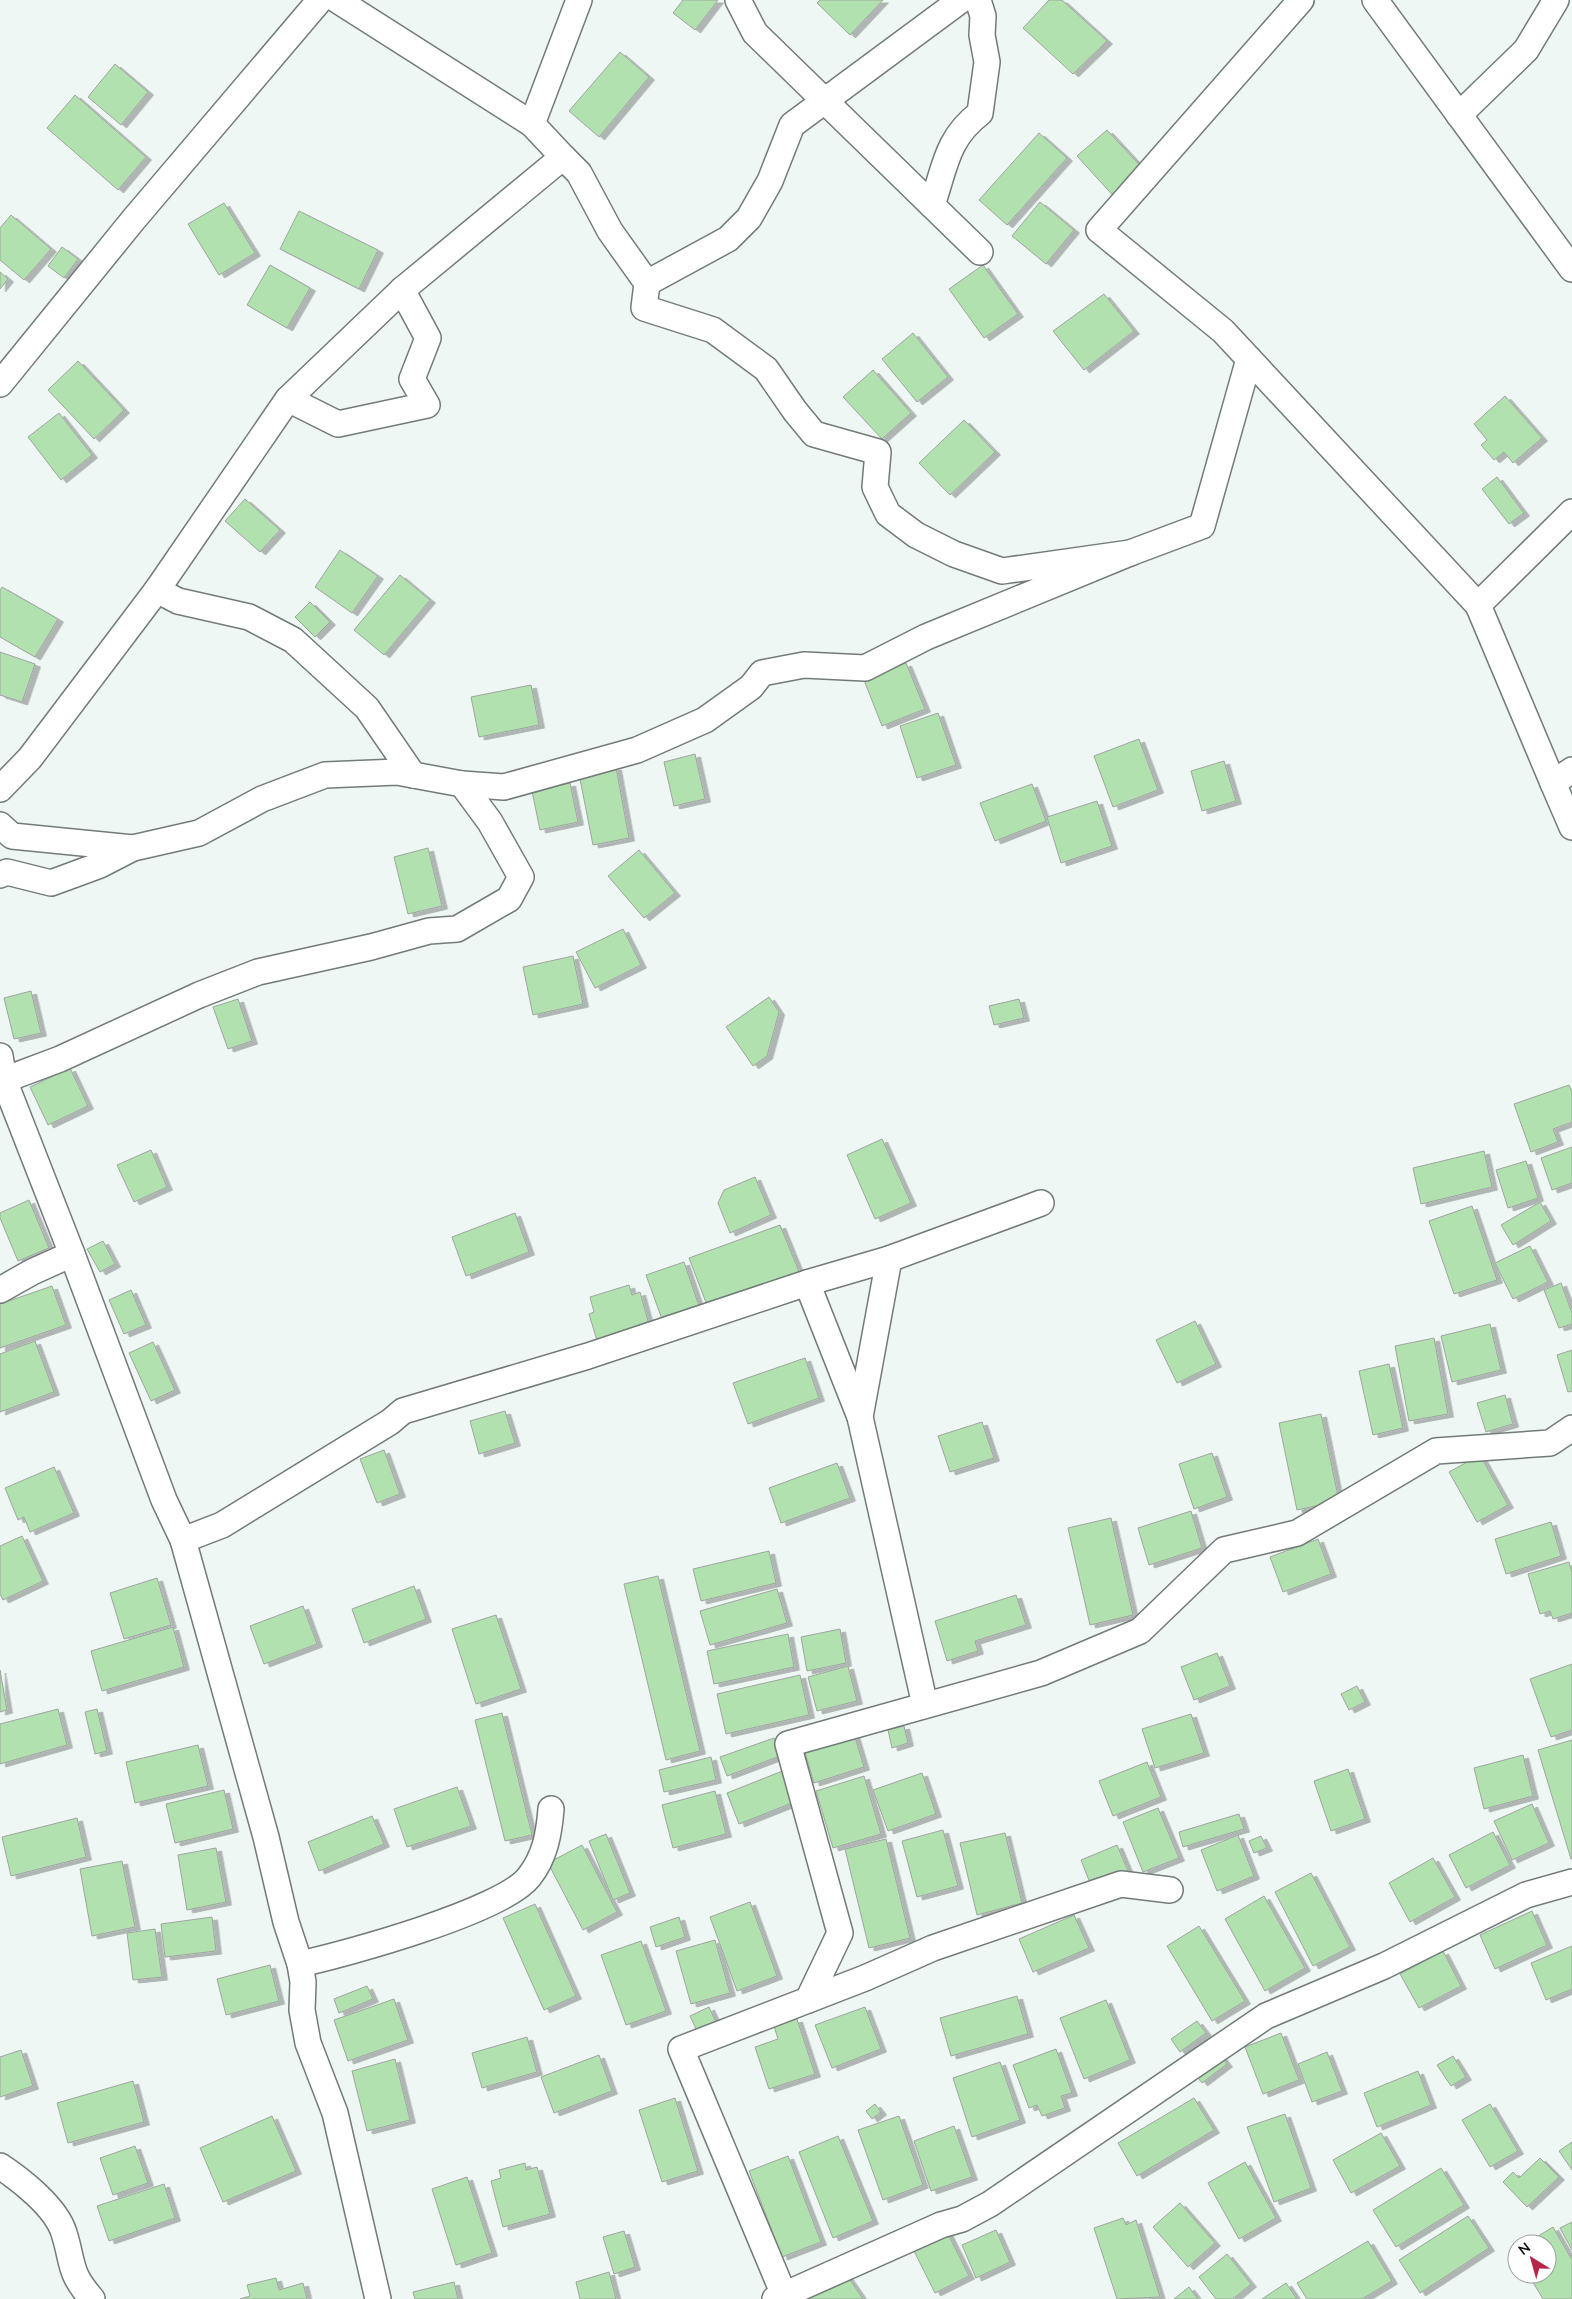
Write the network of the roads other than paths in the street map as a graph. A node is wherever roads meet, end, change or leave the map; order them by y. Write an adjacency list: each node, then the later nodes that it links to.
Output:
1 (320, 0): 20 (street)
2 (337, 0): 12 (street)
3 (579, 0): 12 (street)
4 (738, 0): 10 (street)
5 (961, 0): 10 (street)
6 (978, 0): 14 (street)
7 (1301, 0): 19 (street)
8 (1375, 0): 11 (street)
9 (1556, 0): 11 (street)
10 (825, 100): 14 (street); 17 (street)
11 (1459, 115): 16 (street)
12 (532, 124): 13 (street)
13 (563, 157): 17 (street); 18 (street)
14 (932, 205): 15 (street)
15 (980, 252)
16 (1572, 269)
17 (647, 283): 23 (street)
18 (402, 290): 21 (street); 21 (street)
19 (1249, 359): 23 (street); 25 (street)
20 (0, 384)
21 (288, 399): 24 (street)
22 (1572, 512): 25 (street)
23 (1130, 553): 28 (street)
24 (157, 590): 26 (street); 29 (street)
25 (1478, 605): 27 (street)
26 (413, 775): 28 (street); 32 (street)
27 (1562, 777): 31 (street)
28 (462, 784): 34 (street)
29 (0, 789)
30 (0, 825): 32 (street)
31 (1572, 827)
32 (133, 848): 33 (street)
33 (0, 875)
34 (2, 1068): 36 (street)
35 (1042, 1203): 37 (street)
36 (72, 1254): 39 (street); 42 (street)
37 (889, 1259): 38 (street); 40 (street)
38 (807, 1283): 40 (street); 42 (street)
39 (0, 1290)
40 (860, 1417): 43 (street)
41 (1572, 1428): 43 (street)
42 (183, 1540): 47 (street)
43 (925, 1705): 48 (street)
44 (551, 1809): 47 (street)
45 (1572, 1882): 50 (street)
46 (1170, 1890): 48 (street)
47 (300, 1964): 52 (street)
48 (808, 2000): 50 (street)
49 (0, 2166): 51 (street)
50 (779, 2297)
51 (92, 2299)
52 (378, 2299)

